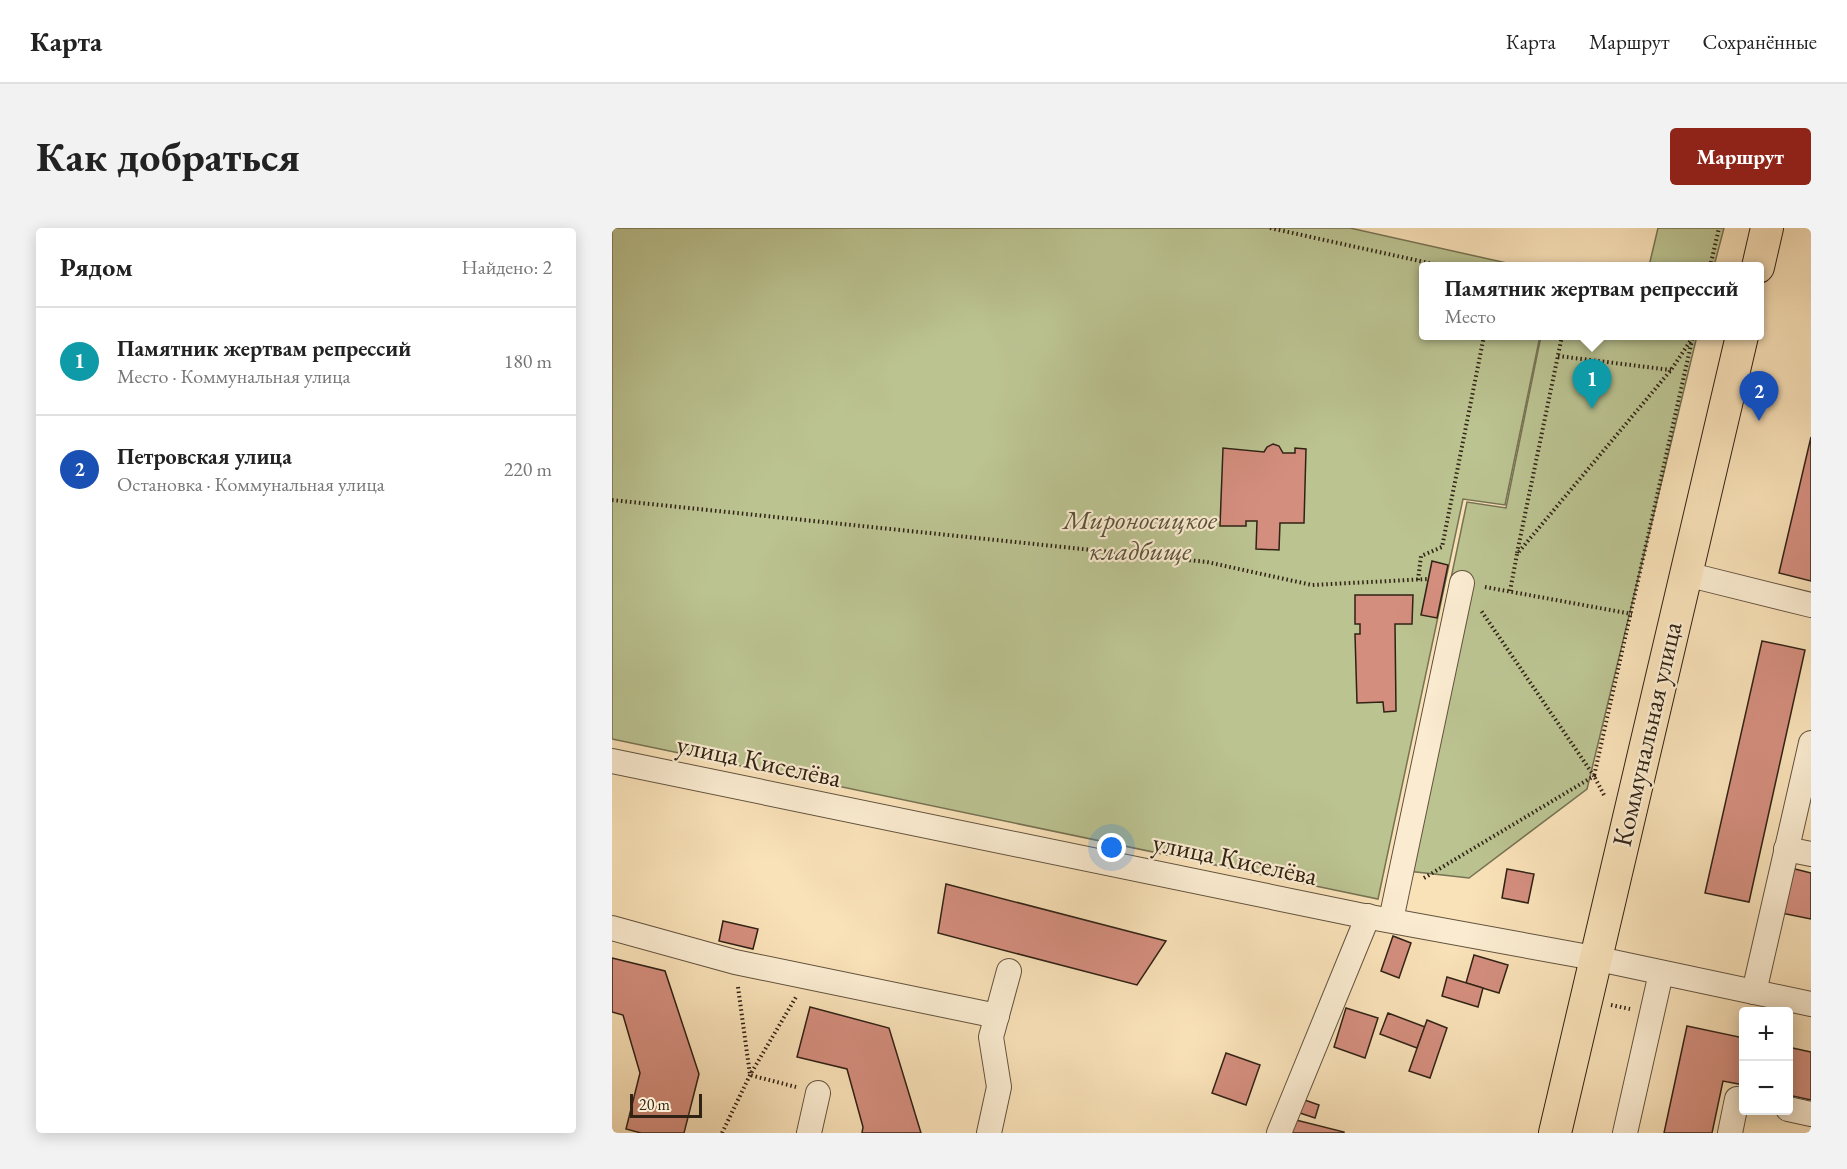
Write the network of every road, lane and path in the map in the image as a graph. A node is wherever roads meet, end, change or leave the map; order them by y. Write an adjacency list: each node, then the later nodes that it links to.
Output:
1 (1270, 228): 4 (path)
2 (1719, 228): 5 (path)
3 (1767, 228): 6 (main road)
4 (1424, 262)
5 (1711, 262)
6 (1759, 262)
7 (1483, 340): 18 (path)
8 (1561, 340): 12 (path)
9 (1689, 340): 13 (path)
10 (1690, 340): 22 (path)
11 (1741, 340): 16 (main road, Коммунальная улица)
12 (1558, 356): 13 (path); 15 (path)
13 (1671, 370): 15 (path)
14 (612, 500): 18 (path)
15 (1517, 554): 20 (path)
16 (1686, 574): 21 (street); 31 (main road, Коммунальная улица)
17 (1428, 579): 18 (path)
18 (1418, 580)
19 (1462, 583): 20 (path); 25 (path); 29 (street)
20 (1510, 591): 22 (path)
21 (1811, 605)
22 (1632, 614): 25 (path)
23 (1811, 743): 27 (street)
24 (612, 761): 29 (street, улица Киселёва)
25 (1594, 776): 26 (path); 29 (path)
26 (1602, 802)
27 (1786, 849): 28 (street); 36 (street)
28 (1811, 854)
29 (1385, 911): 31 (street, улица Киселёва); 47 (street)
30 (612, 928): 32 (street)
31 (1594, 958): 34 (street, улица Киселёва); 48 (main road, Коммунальная улица)
32 (735, 962): 35 (street); 39 (path)
33 (1009, 971): 38 (street)
34 (1661, 973): 36 (street, улица Киселёва); 49 (street)
35 (808, 976): 38 (street); 39 (path)
36 (1754, 992): 37 (street, улица Киселёва)
37 (1811, 1004)
38 (997, 1016): 46 (street)
39 (750, 1075): 40 (path); 44 (path)
40 (818, 1093): 45 (street)
41 (1739, 1099): 50 (street)
42 (1793, 1110): 43 (street)
43 (1811, 1114)
44 (722, 1133)
45 (809, 1133)
46 (989, 1133)
47 (1279, 1133)
48 (1555, 1133)
49 (1624, 1133)
50 (1730, 1133)

